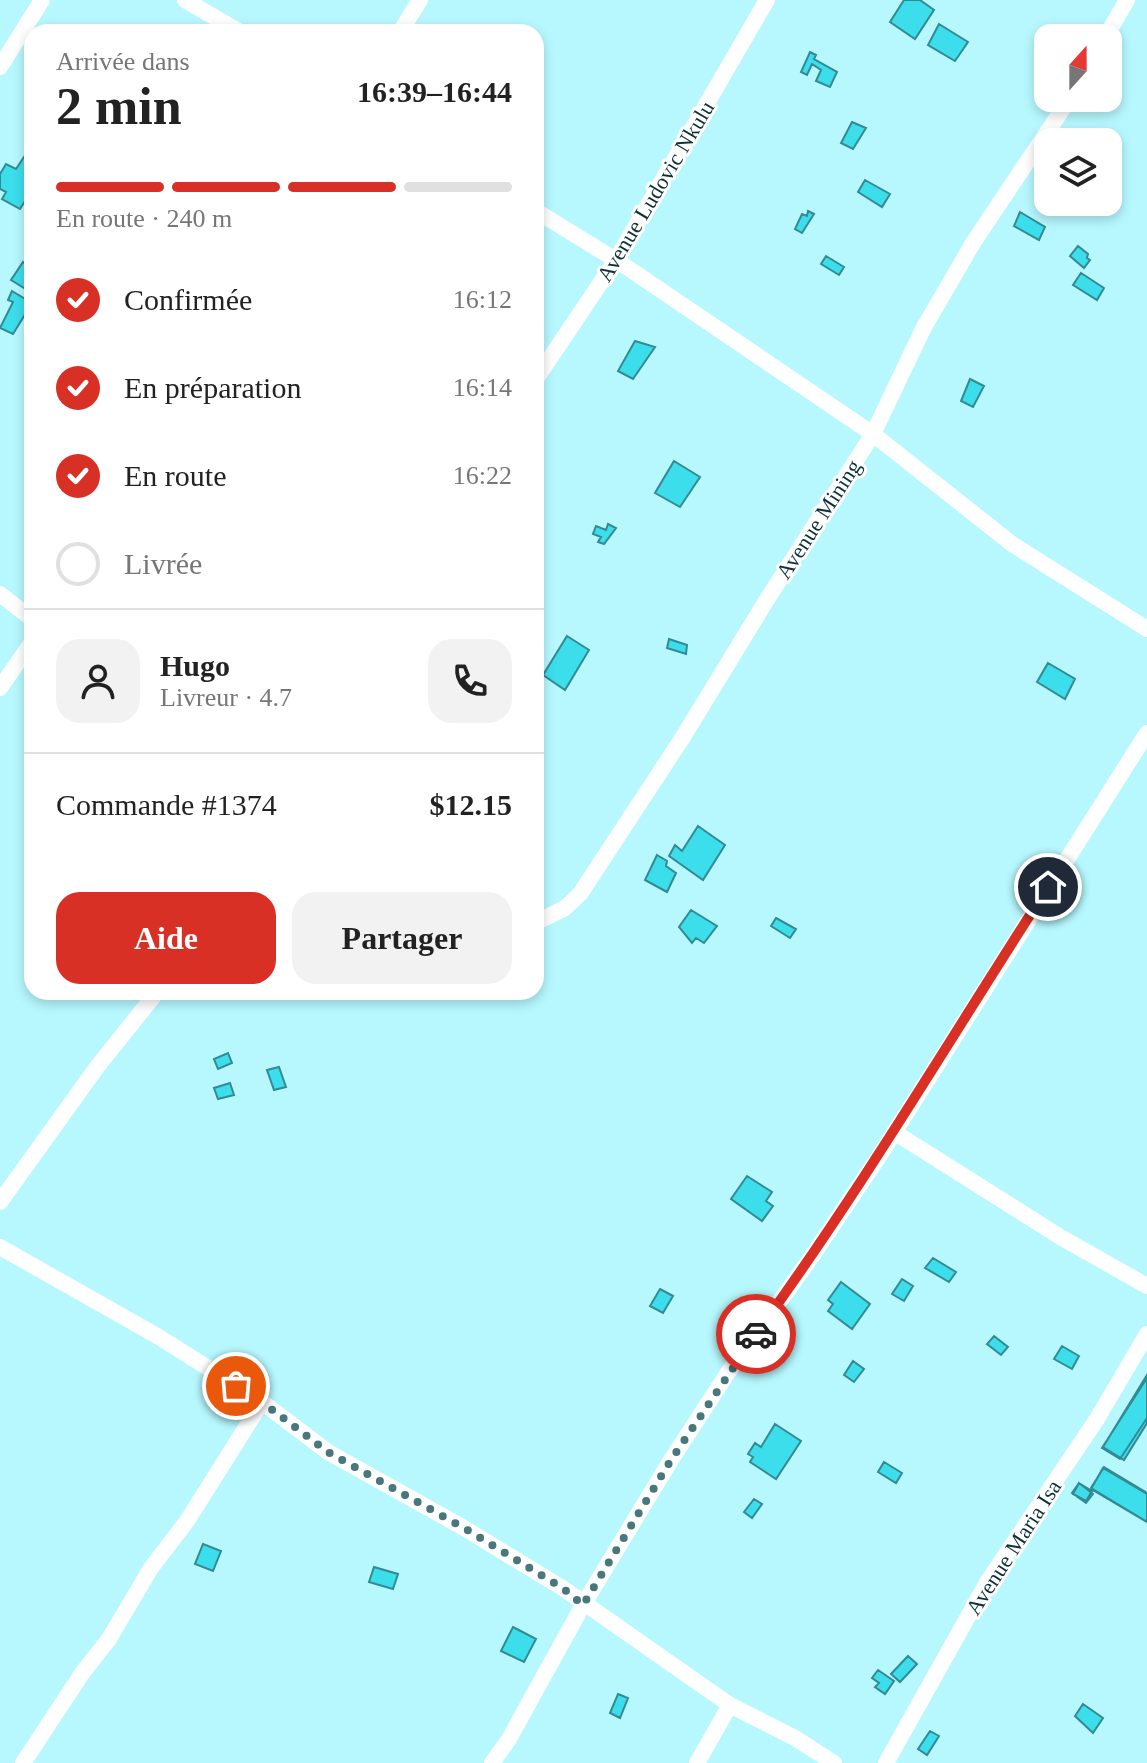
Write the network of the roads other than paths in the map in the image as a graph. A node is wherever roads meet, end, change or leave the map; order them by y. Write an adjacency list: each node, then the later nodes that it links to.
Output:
1 (42, 0): 6 (street)
2 (185, 0): 7 (street)
3 (420, 0): 8 (street)
4 (767, 0): 14 (street, Avenue Ludovic Nkulu)
5 (1127, 0): 9 (street)
6 (27, 24)
7 (226, 24)
8 (405, 24)
9 (1113, 24)
10 (24, 29): 11 (street)
11 (0, 67)
12 (1061, 112): 16 (street, Avenue Mining)
13 (544, 216): 14 (street)
14 (616, 260): 15 (street, Avenue Ludovic Nkulu); 16 (street)
15 (544, 367)
16 (873, 434): 19 (street); 23 (street, Avenue Mining)
17 (0, 594): 18 (street)
18 (24, 613)
19 (1147, 629)
20 (24, 654): 21 (street)
21 (0, 688)
22 (1147, 733): 25 (street)
23 (544, 916)
24 (151, 1000): 26 (street)
25 (894, 1132): 28 (street); 31 (street)
26 (0, 1202)
27 (0, 1247): 30 (street)
28 (1147, 1286)
29 (1147, 1334): 37 (street, Avenue Maria Isa)
30 (262, 1402): 31 (street); 33 (street)
31 (583, 1605): 32 (street); 34 (street)
32 (730, 1705): 35 (street); 36 (street)
33 (23, 1763)
34 (492, 1763)
35 (697, 1763)
36 (834, 1763)
37 (886, 1763)

